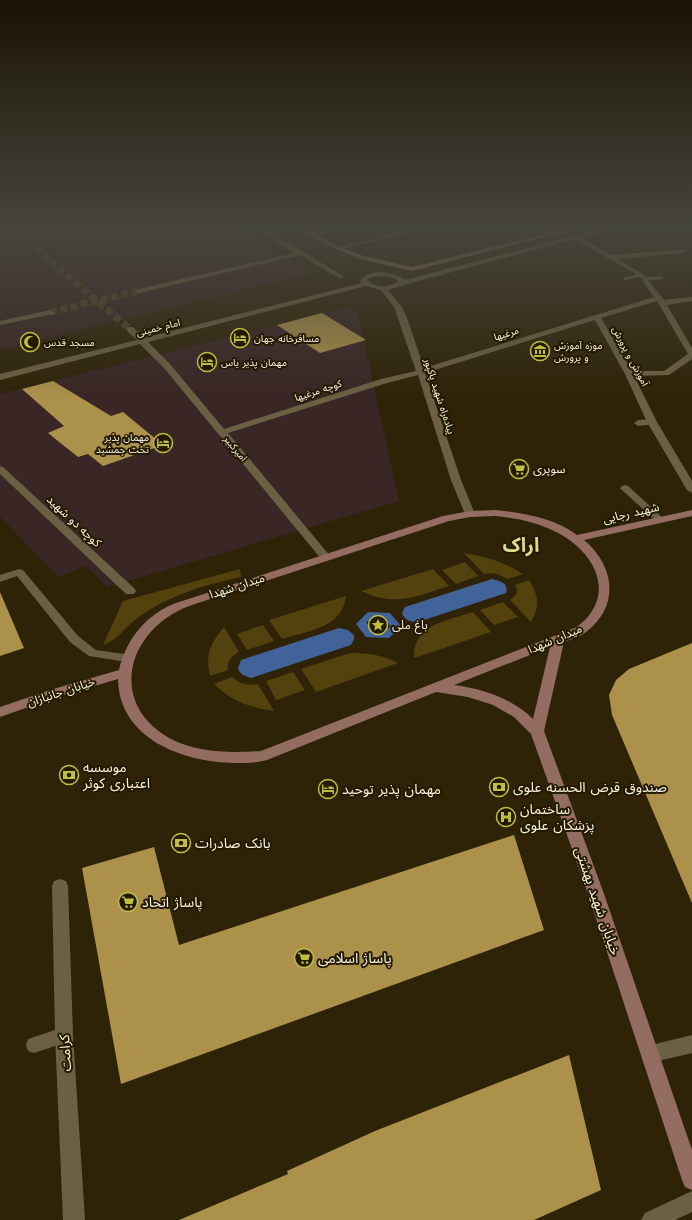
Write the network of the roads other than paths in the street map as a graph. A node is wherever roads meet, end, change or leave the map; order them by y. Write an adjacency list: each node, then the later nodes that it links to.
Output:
1 (169, 284): 6 (street)
2 (367, 284): 5 (street); 13 (street, امام خمینی)
3 (399, 284): 5 (street)
4 (648, 284): 8 (street)
5 (383, 288): 14 (street, پیاده‌راه شهید پاکپور)
6 (139, 291)
7 (692, 299): 8 (street, آموزش و پرورش)
8 (660, 300): 10 (street, آموزش و پرورش); 15 (street)
9 (50, 312): 11 (street)
10 (597, 317): 14 (street, مرغیها); 15 (street, آموزش و پرورش)
11 (0, 323)
12 (130, 329): 13 (street, امیرکبیر)
13 (144, 341): 16 (street, امام خمینی); 19 (street, امیرکبیر)
14 (421, 372): 19 (street, کوچه مرغیها); 24 (street, پیاده‌راه شهید پاکپور)
15 (629, 374): 17 (street, آموزش و پرورش)
16 (0, 377)
17 (652, 422): 18 (lane); 22 (street, آموزش و پرورش)
18 (638, 423)
19 (223, 432): 27 (street, امیرکبیر)
20 (0, 470): 29 (street, کوچه دو شهید)
21 (625, 488): 25 (lane)
22 (692, 490)
23 (692, 513): 25 (main road, شهید رجایی)
24 (470, 514): 26 (main road, میدان شهدا); 27 (main road, میدان شهدا)
25 (660, 520): 26 (main road, شهید رجایی)
26 (575, 539): 30 (main road, میدان شهدا)
27 (326, 558): 31 (main road, میدان شهدا)
28 (0, 579): 31 (lane)
29 (130, 591)
30 (558, 639): 33 (main road, میدان شهدا); 35 (main road)
31 (128, 658): 32 (main road, میدان شهدا)
32 (123, 673): 33 (main road, میدان شهدا); 34 (main road, خیابان جانبازان)
33 (434, 687): 35 (main road, خیابان شهید بهشتی)
34 (0, 712)
35 (537, 731): 40 (main road, خیابان شهید بهشتی)
36 (60, 886): 37 (street, کرامت)
37 (64, 1035): 39 (lane); 43 (street, کرامت)
38 (692, 1044): 40 (street)
39 (34, 1045)
40 (650, 1054): 41 (main road, خیابان شهید بهشتی)
41 (692, 1180)
42 (692, 1201): 44 (street)
43 (74, 1220)
44 (652, 1220)

